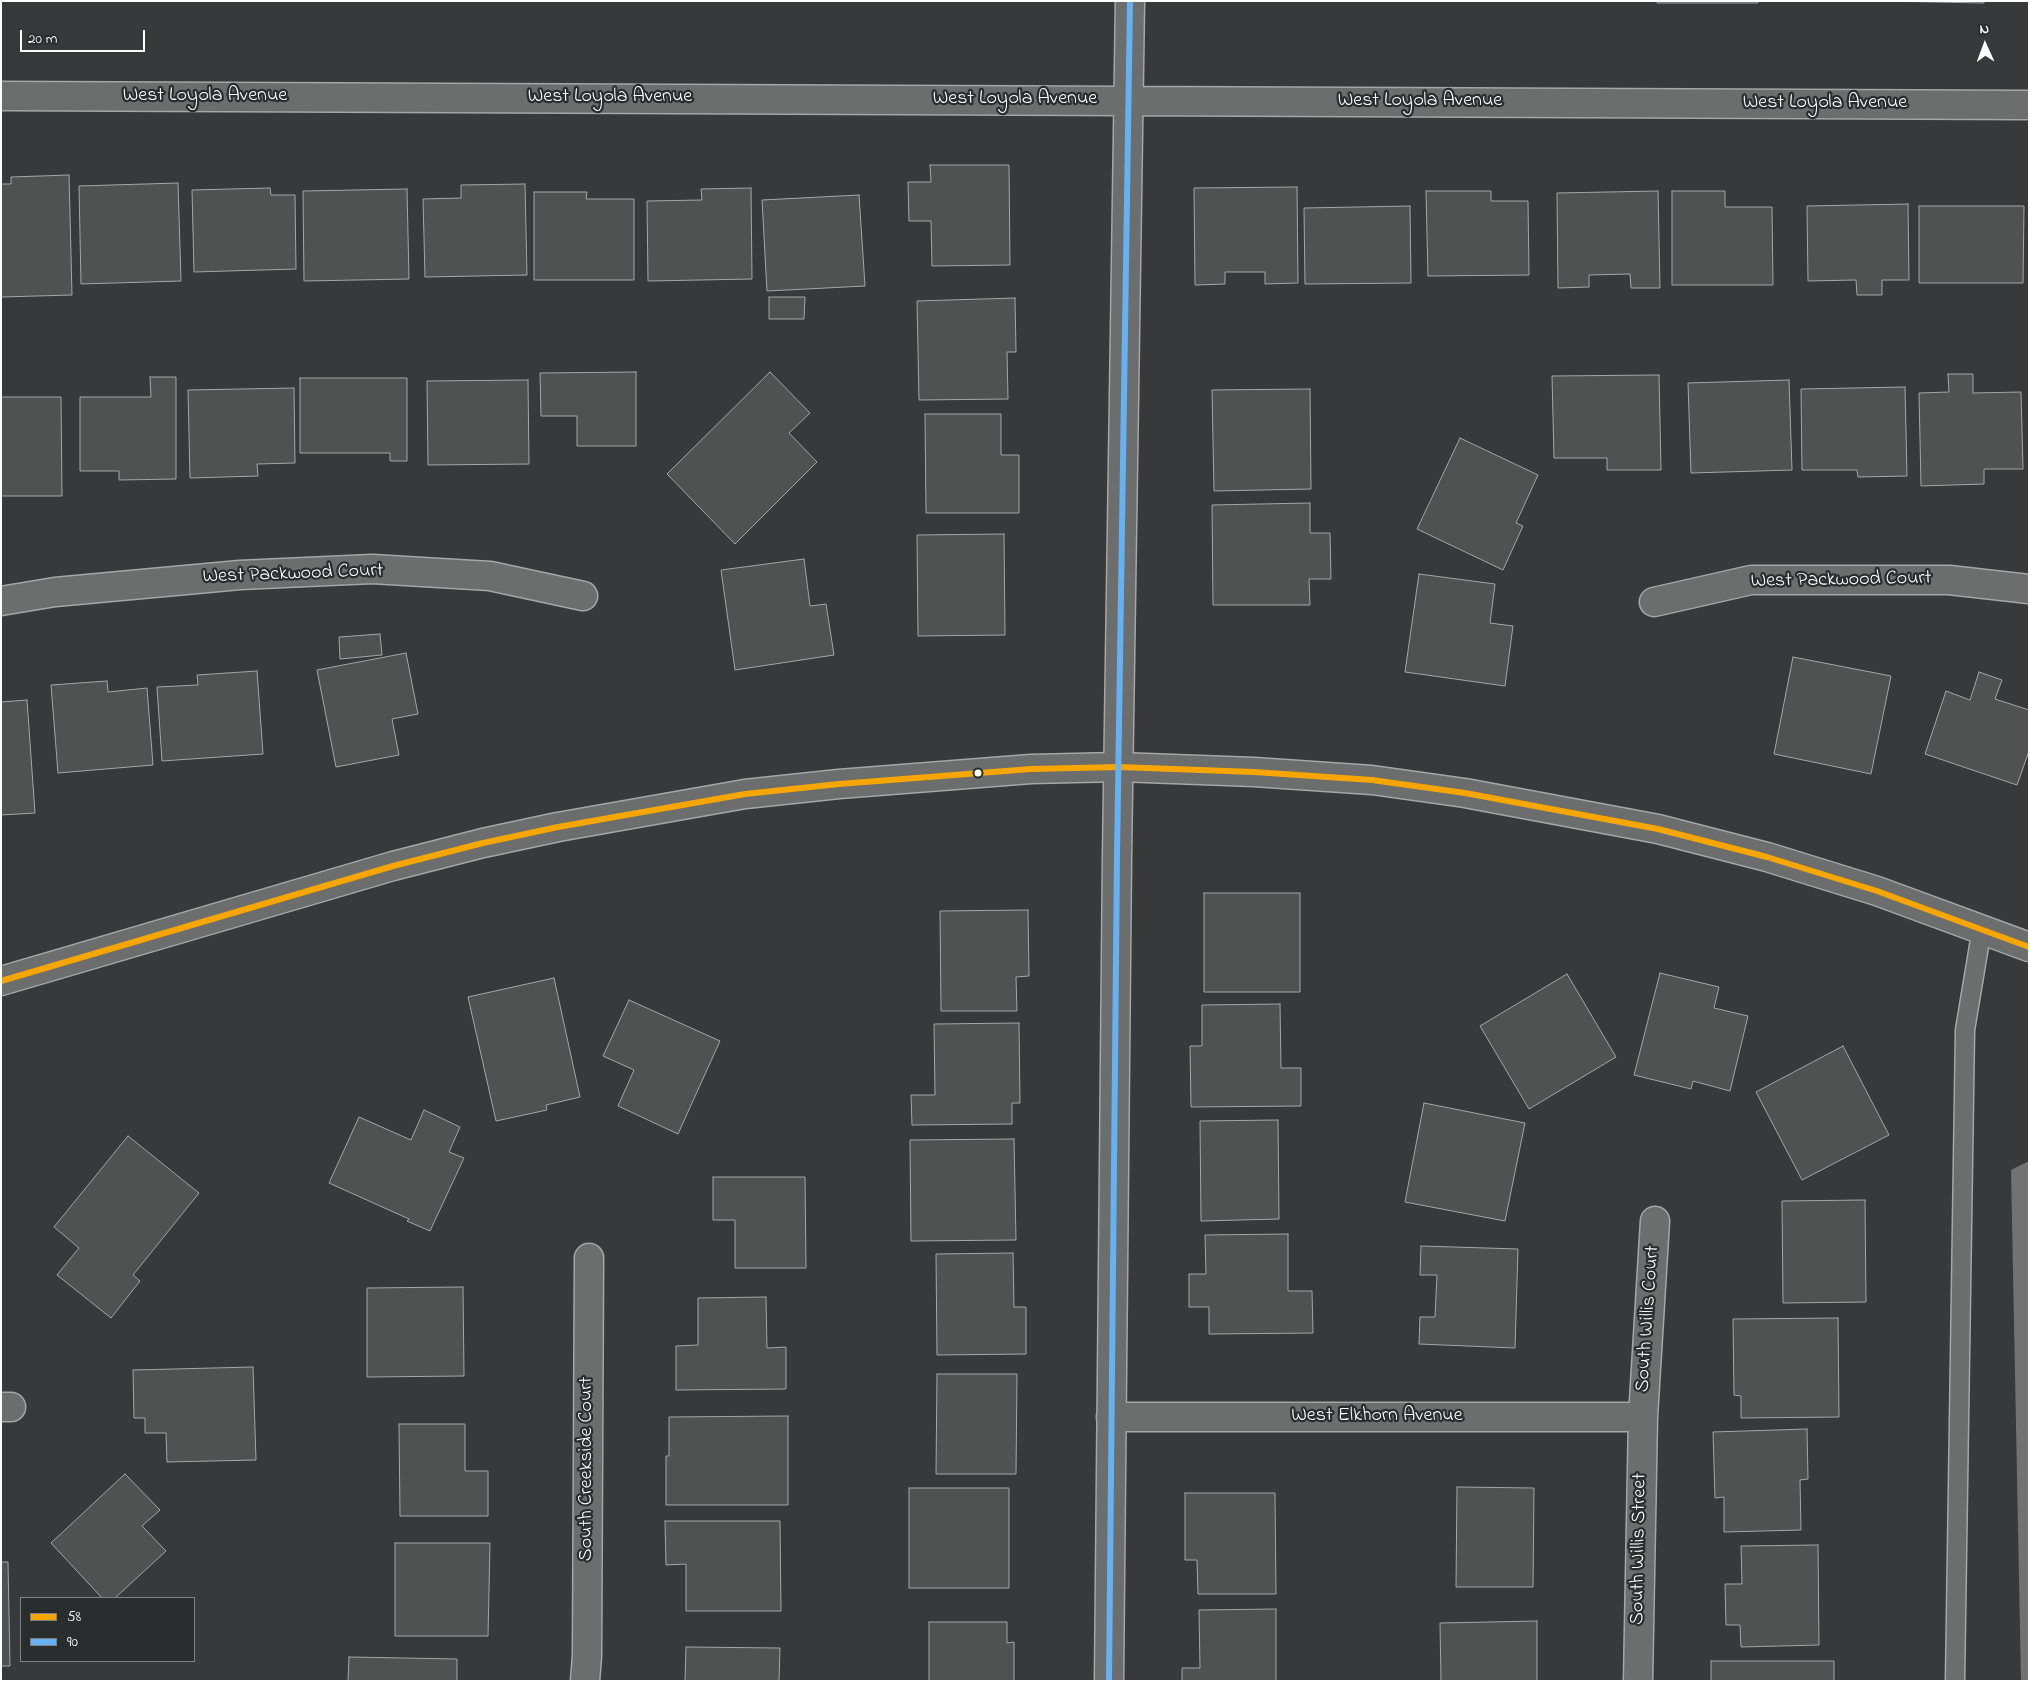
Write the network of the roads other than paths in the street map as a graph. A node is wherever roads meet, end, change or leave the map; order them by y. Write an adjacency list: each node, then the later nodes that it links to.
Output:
1 (1130, 1): 3 (street)
2 (1, 96): 3 (street, West Loyola Avenue)
3 (1129, 100): 4 (street, West Loyola Avenue); 9 (street)
4 (2029, 105)
5 (2029, 589): 8 (street, West Packwood Court)
6 (583, 596): 7 (street, West Packwood Court)
7 (1, 601)
8 (1654, 602)
9 (1119, 767): 10 (street); 12 (street); 15 (street)
10 (1982, 928): 11 (street); 20 (lane)
11 (2029, 947)
12 (1, 981)
13 (1656, 1221): 16 (street, South Willis Court)
14 (589, 1258): 17 (street, South Creekside Court)
15 (1110, 1417): 16 (street, West Elkhorn Avenue); 18 (street)
16 (1643, 1417): 19 (street, South Willis Street)
17 (584, 1681)
18 (1109, 1681)
19 (1638, 1681)
20 (1955, 1681)

